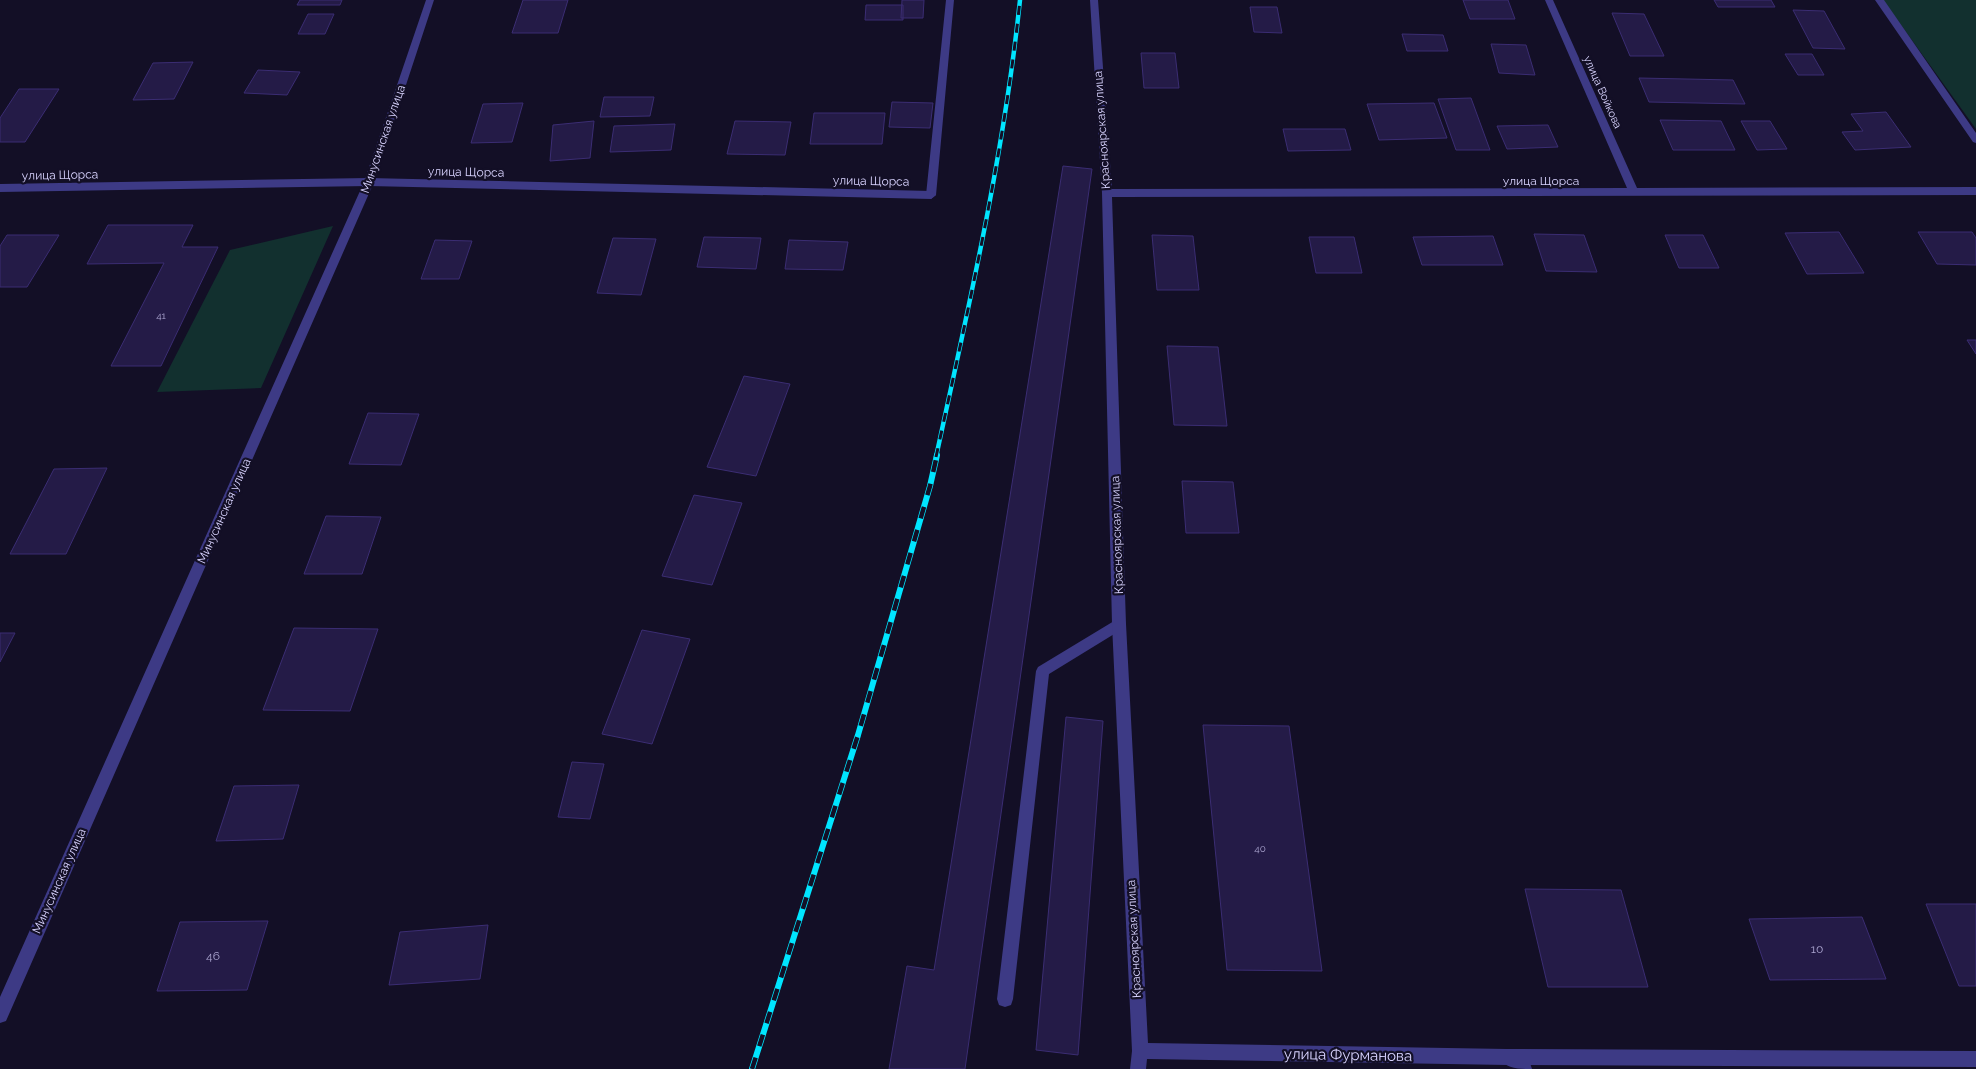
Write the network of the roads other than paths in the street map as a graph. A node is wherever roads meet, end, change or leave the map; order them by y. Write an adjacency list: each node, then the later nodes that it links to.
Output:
1 (430, 0): 7 (street, Минусинская улица)
2 (950, 0): 7 (street, улица Щорса)
3 (1094, 0): 10 (street, Красноярская улица)
4 (1549, 0): 11 (street, улица Войкова)
5 (1879, 0): 6 (street)
6 (1976, 140)
7 (370, 182): 8 (street, улица Щорса); 14 (street, Минусинская улица)
8 (0, 188)
9 (1976, 191): 11 (street, улица Щорса)
10 (1107, 193): 11 (street, улица Щорса); 12 (street, Красноярская улица)
11 (1634, 193)
12 (1119, 624): 13 (street); 15 (street, Красноярская улица)
13 (1004, 998)
14 (0, 1015)
15 (1140, 1051): 16 (street, улица Фурманова); 18 (street, Красноярская улица)
16 (1507, 1057): 17 (street, улица Фурманова); 19 (street)
17 (1976, 1059)
18 (1138, 1069)
19 (1524, 1069)

